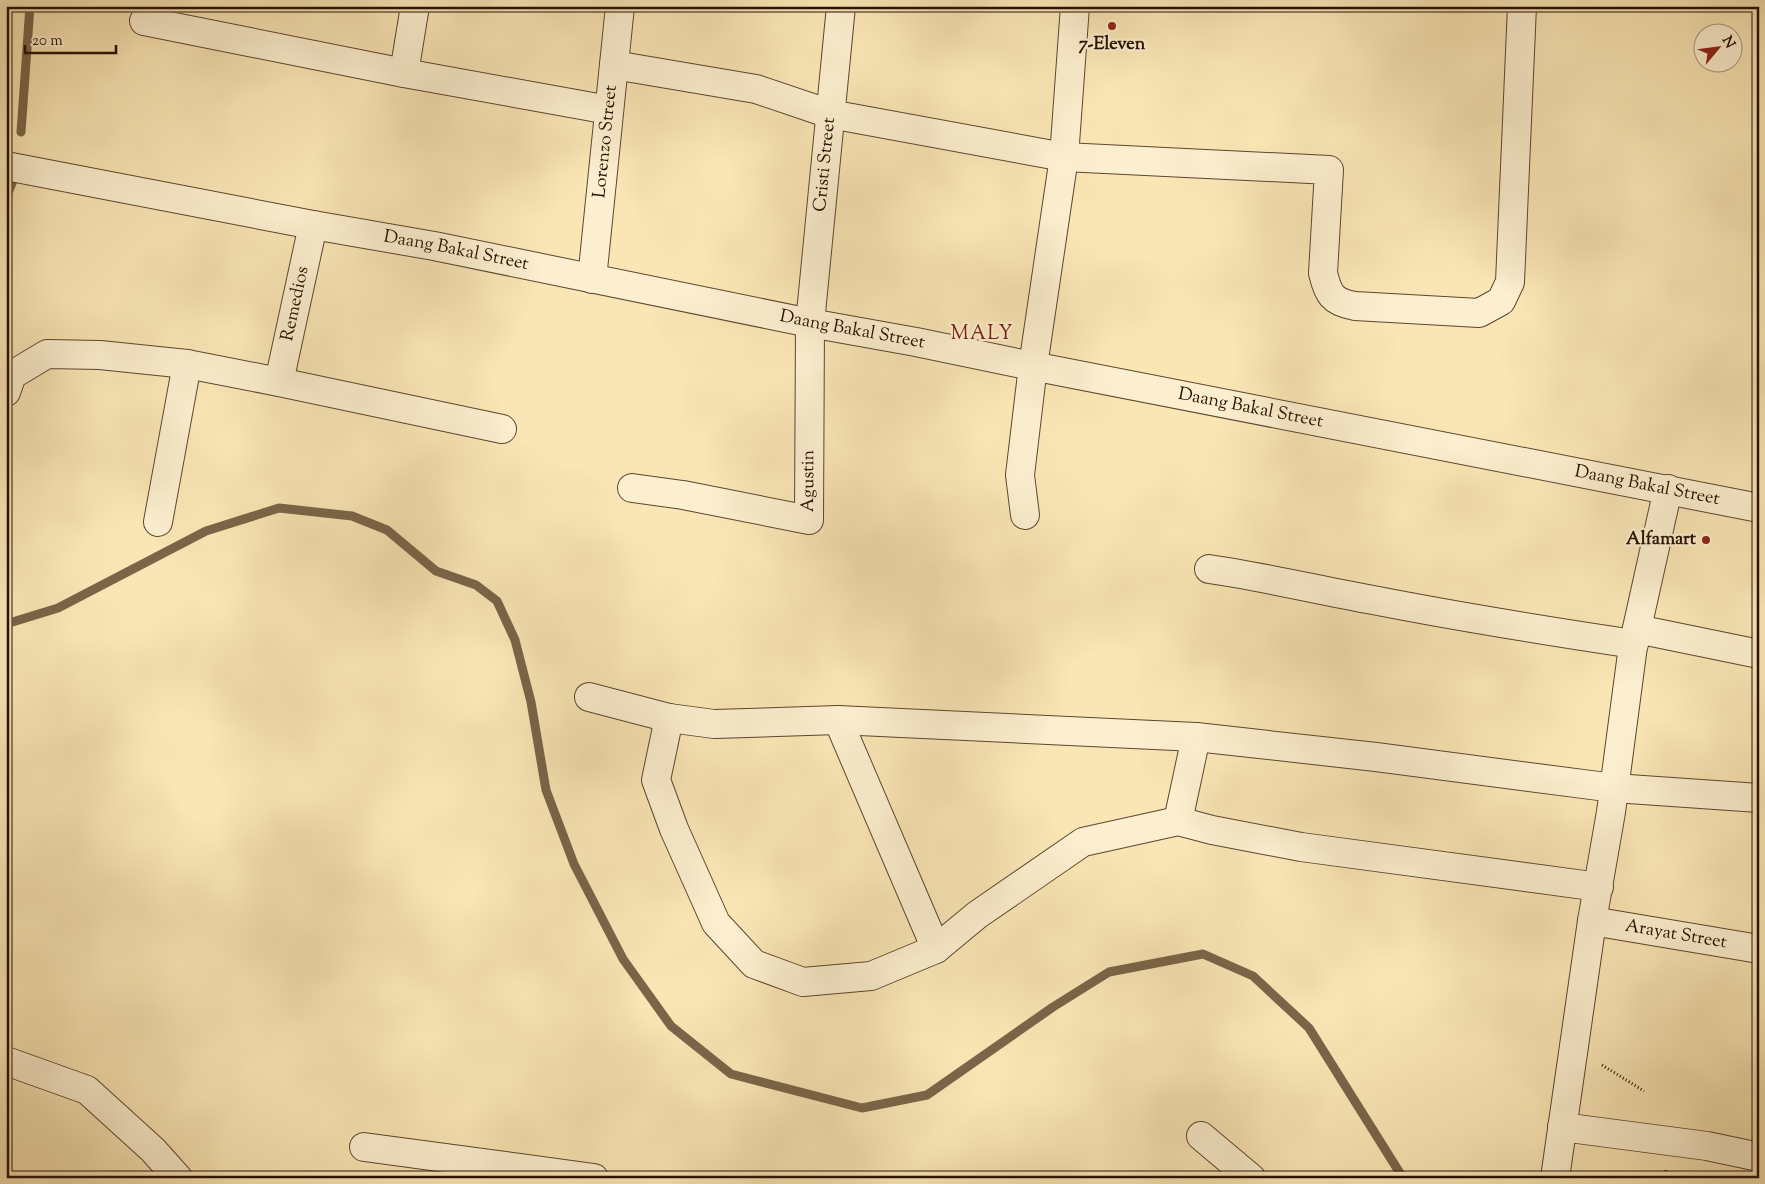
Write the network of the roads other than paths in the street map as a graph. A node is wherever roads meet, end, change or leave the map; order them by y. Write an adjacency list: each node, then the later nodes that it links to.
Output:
1 (415, 6): 8 (street)
2 (620, 6): 7 (street, Lorenzo Street)
3 (841, 6): 10 (street, Cristi Street)
4 (1075, 6): 11 (street)
5 (1522, 6): 11 (street)
6 (144, 21): 8 (street)
7 (614, 64): 9 (street, Lorenzo Street); 10 (street)
8 (404, 73): 9 (street)
9 (609, 110): 14 (street, Lorenzo Street)
10 (830, 114): 11 (street); 15 (street, Cristi Street)
11 (1064, 157): 17 (street)
12 (8, 166): 13 (street, Daang Bakal Street)
13 (312, 225): 14 (street, Daang Bakal Street); 18 (street, Remedios)
14 (592, 279): 15 (street, Daang Bakal Street)
15 (810, 323): 17 (street, Daang Bakal Street); 21 (street, Agustin)
16 (187, 364): 18 (street); 19 (street); 25 (street)
17 (1033, 366): 22 (street, Daang Bakal Street); 24 (street)
18 (279, 382): 20 (street)
19 (6, 392)
20 (502, 429)
21 (632, 488)
22 (1668, 489): 23 (street, Daang Bakal Street); 27 (street)
23 (1759, 508)
24 (1025, 515)
25 (158, 522)
26 (1209, 569): 27 (street)
27 (1636, 637): 28 (street); 33 (street)
28 (1759, 654)
29 (589, 697): 30 (street)
30 (669, 718): 31 (street); 38 (street)
31 (838, 720): 32 (street); 38 (street)
32 (1196, 737): 33 (street); 35 (street)
33 (1614, 788): 34 (street); 36 (street)
34 (1759, 798)
35 (1178, 821): 36 (street); 38 (street)
36 (1598, 887): 37 (street)
37 (1592, 921): 39 (street, Arayat Street); 41 (street)
38 (936, 949)
39 (1759, 949)
40 (6, 1061): 45 (street)
41 (1562, 1127): 44 (street); 48 (street)
42 (1201, 1136): 47 (street)
43 (364, 1147): 46 (street)
44 (1759, 1157)
45 (178, 1178)
46 (594, 1178)
47 (1251, 1178)
48 (1555, 1178)

